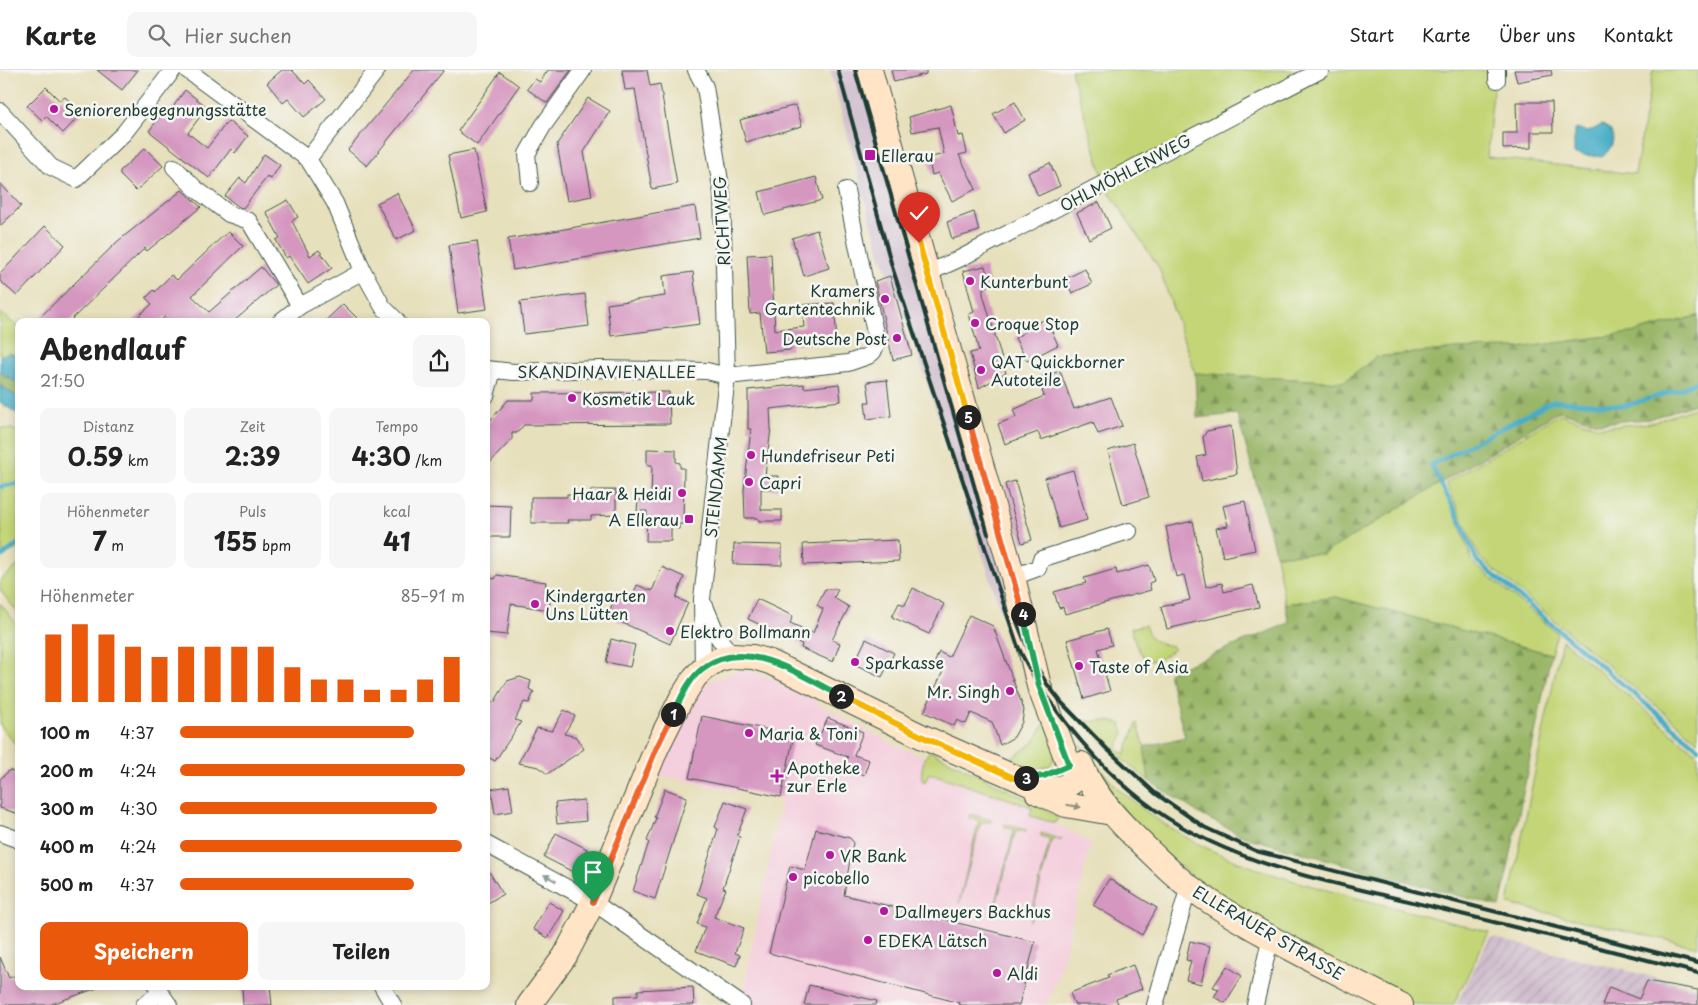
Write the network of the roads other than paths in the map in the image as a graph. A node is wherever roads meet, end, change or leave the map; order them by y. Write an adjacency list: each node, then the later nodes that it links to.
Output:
1 (173, 70): 8 (street)
2 (187, 70): 9 (street)
3 (376, 70): 9 (street)
4 (583, 70): 11 (street)
5 (696, 70): 19 (street, RICHTWEG)
6 (870, 70): 14 (main road, ELLERAUER STRASSE)
7 (1321, 70): 14 (street, OHLMÖHLENWEG)
8 (0, 111)
9 (308, 159): 13 (street)
10 (174, 167): 15 (street)
11 (530, 183)
12 (846, 190): 19 (street)
13 (363, 270): 15 (street); 17 (street)
14 (928, 273): 21 (main road, ELLERAUER STRASSE)
15 (300, 306): 16 (street)
16 (285, 318)
17 (394, 318)
18 (490, 370): 19 (street, SKANDINAVIENALLEE)
19 (727, 376): 22 (street, STEINDAMM)
20 (1129, 531): 21 (street)
21 (1013, 576): 25 (main road, ELLERAUER STRASSE)
22 (702, 599): 23 (street, STEINDAMM); 24 (street, STEINDAMM)
23 (732, 656): 24 (main road); 26 (main road)
24 (702, 669): 32 (main road)
25 (1079, 770): 26 (main road); 27 (main road, ELLERAUER STRASSE)
26 (1014, 778): 27 (main road, one-way to 27)
27 (1112, 813): 31 (main road, ELLERAUER STRASSE)
28 (0, 833): 29 (street)
29 (15, 839)
30 (490, 846): 32 (street, one-way to 30)
31 (1189, 886): 33 (main road, ELLERAUER STRASSE); 40 (street)
32 (593, 902): 38 (main road); 39 (street)
33 (1271, 936): 41 (street); 42 (main road, ELLERAUER STRASSE)
34 (384, 990): 37 (street)
35 (162, 995): 36 (street)
36 (144, 1005)
37 (393, 1005)
38 (529, 1005)
39 (742, 1005)
40 (1155, 1005)
41 (1255, 1005)
42 (1401, 1005)

